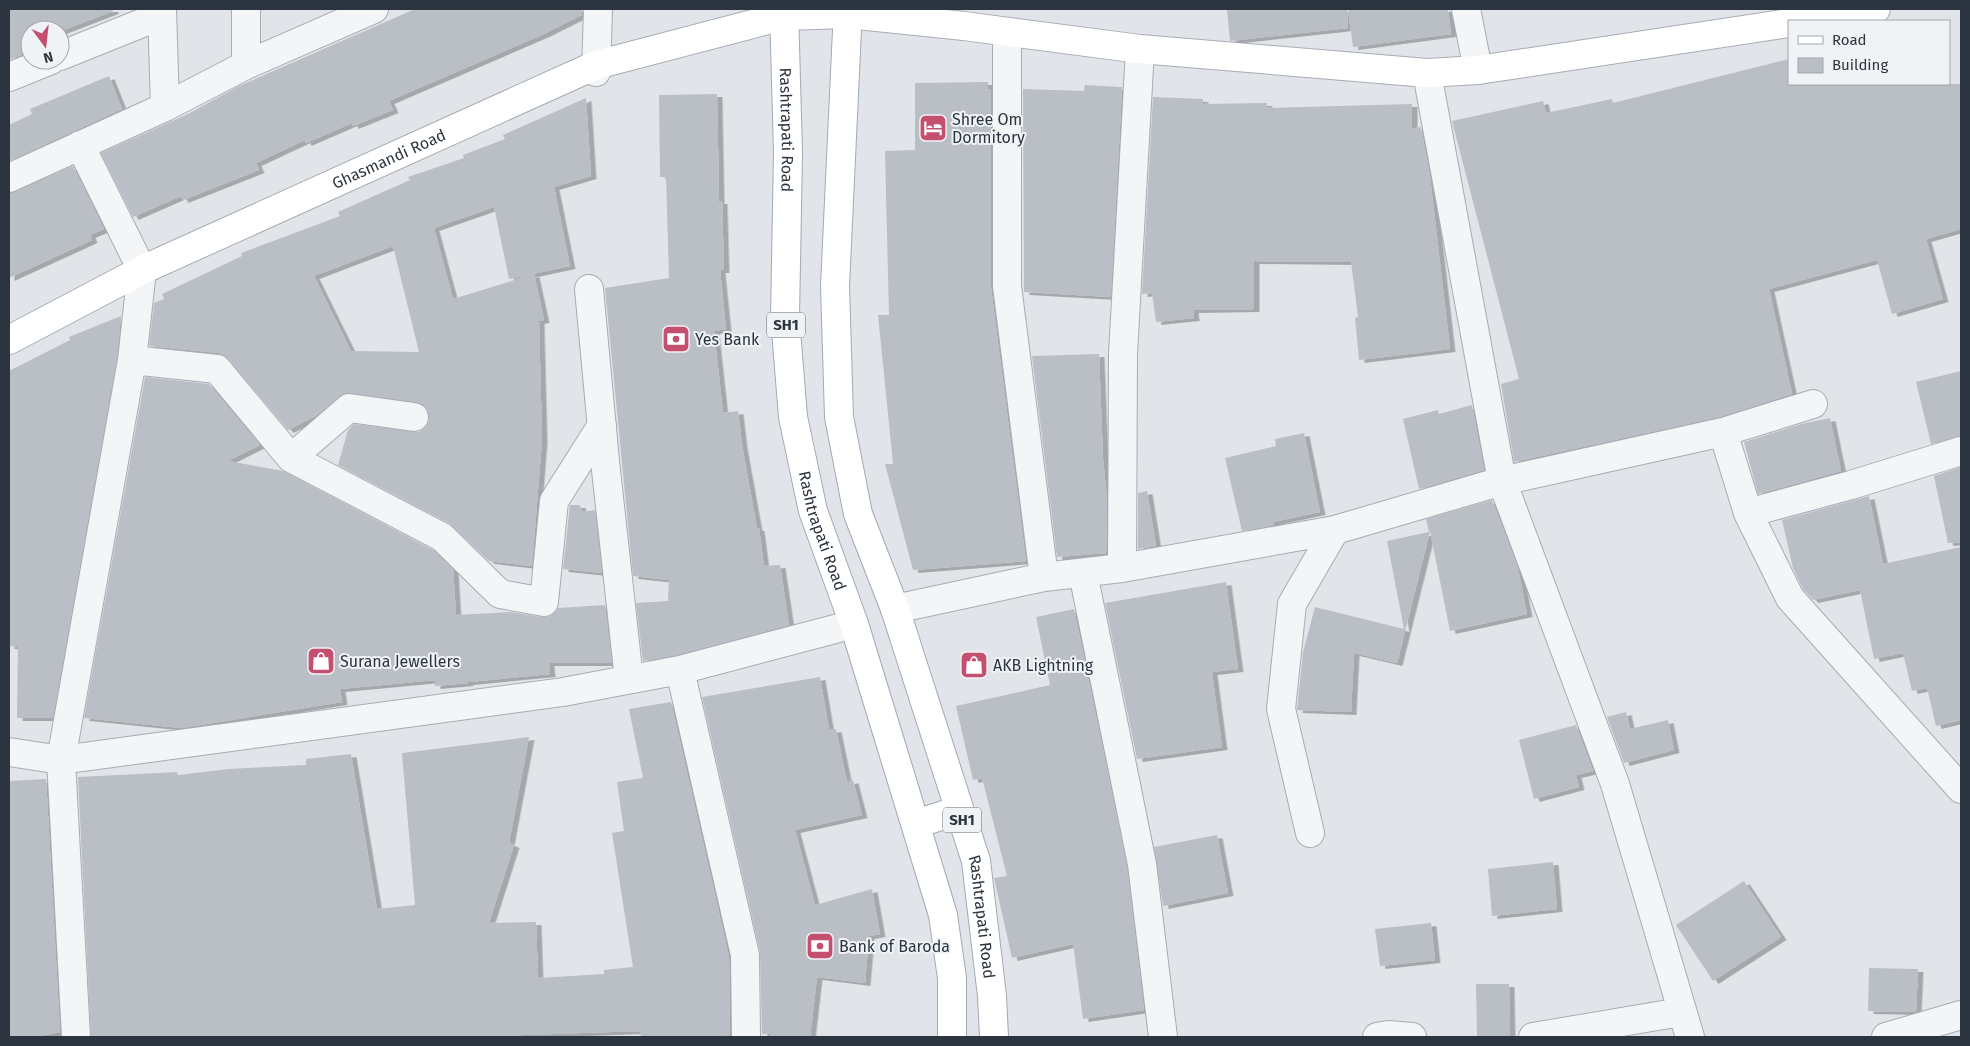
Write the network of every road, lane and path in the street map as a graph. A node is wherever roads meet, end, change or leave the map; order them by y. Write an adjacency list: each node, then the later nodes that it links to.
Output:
1 (246, 9): 16 (street)
2 (374, 9): 9 (street)
3 (598, 9): 17 (street)
4 (1466, 9): 19 (street)
5 (1876, 9): 11 (main road)
6 (848, 11): 8 (main road, Ghasmandi Road); 10 (main road, Ghasmandi Road); 41 (main road, Rashtrapati Road / SH1)
7 (162, 12): 15 (street); 22 (street)
8 (784, 12): 17 (main road, Ghasmandi Road); 42 (main road, Rashtrapati Road / SH1)
9 (341, 16): 16 (street)
10 (964, 17): 13 (main road, Ghasmandi Road)
11 (1808, 20)
12 (1788, 23): 19 (main road, Ghasmandi Road)
13 (1007, 32): 14 (main road, Ghasmandi Road); 40 (street)
14 (1140, 49): 20 (main road, Ghasmandi Road); 38 (street)
15 (70, 52)
16 (246, 65): 22 (street)
17 (596, 68): 25 (main road, Ghasmandi Road)
18 (26, 70): 21 (street)
19 (1478, 70): 20 (main road, Ghasmandi Road)
20 (1427, 73): 35 (street)
21 (9, 77)
22 (165, 107): 23 (street)
23 (80, 145): 24 (street); 25 (street)
24 (9, 178)
25 (142, 270): 27 (main road, Ghasmandi Road); 28 (street)
26 (590, 289): 31 (street)
27 (9, 340)
28 (132, 360): 34 (street); 46 (street)
29 (1813, 404): 32 (street)
30 (414, 417): 34 (street)
31 (602, 425): 34 (street); 44 (street)
32 (1723, 432): 35 (street); 36 (street)
33 (1961, 451): 36 (street)
34 (291, 458)
35 (1502, 480): 37 (street); 51 (street)
36 (1748, 513): 47 (street)
37 (1335, 530): 38 (street); 50 (street)
38 (1122, 568): 39 (street)
39 (1083, 573): 40 (street); 57 (street)
40 (1044, 577): 41 (street)
41 (895, 609): 48 (main road, Rashtrapati Road / SH1)
42 (854, 624): 43 (street); 49 (main road, Rashtrapati Road / SH1)
43 (680, 670): 44 (street); 54 (street)
44 (629, 679): 46 (street)
45 (9, 752): 46 (street)
46 (61, 760): 53 (street)
47 (1961, 789)
48 (959, 810): 49 (main road); 56 (main road, Rashtrapati Road / SH1)
49 (916, 824): 55 (main road, Rashtrapati Road / SH1)
50 (1310, 833)
51 (1681, 1012): 60 (street); 61 (street)
52 (1961, 1015): 62 (street)
53 (76, 1037)
54 (746, 1037)
55 (952, 1037)
56 (994, 1037)
57 (1163, 1037)
58 (1376, 1037): 59 (street)
59 (1412, 1037)
60 (1533, 1037)
61 (1690, 1037)
62 (1886, 1037)

